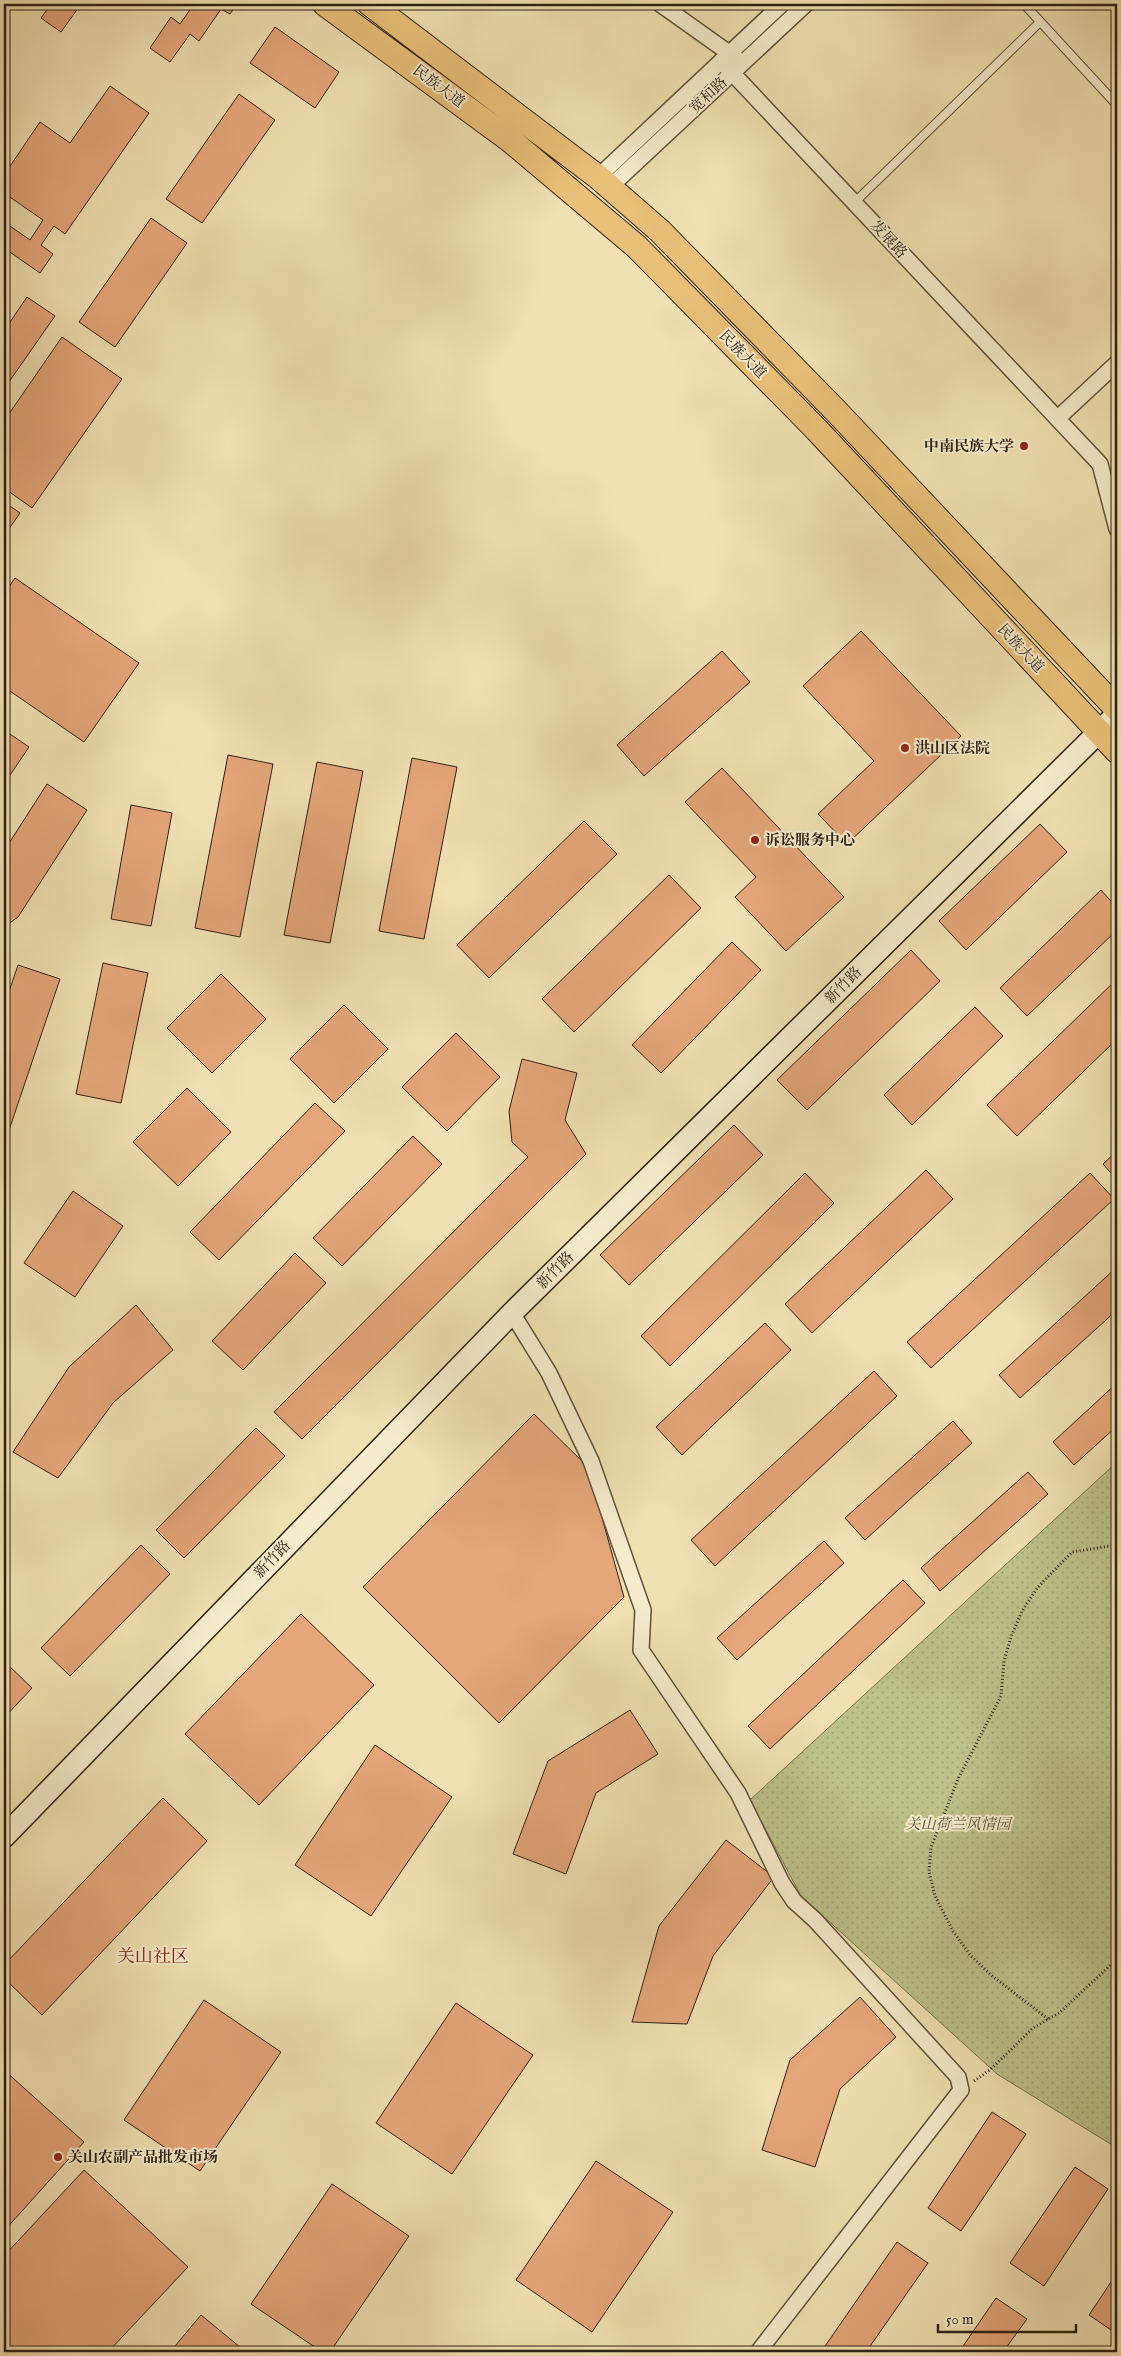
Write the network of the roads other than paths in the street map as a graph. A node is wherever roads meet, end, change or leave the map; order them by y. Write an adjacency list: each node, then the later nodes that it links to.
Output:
1 (325, 4): 18 (main road, 民族大道)
2 (370, 4): 11 (main road, 民族大道)
3 (660, 4): 8 (street, 发展路)
4 (782, 4): 8 (street, 宽和路)
5 (806, 4): 9 (street, 宽和路)
6 (1024, 4): 7 (lane)
7 (1040, 22): 10 (lane); 12 (lane)
8 (726, 56): 9 (street, 发展路); 11 (street, 宽和路)
9 (737, 68): 11 (street, 宽和路); 12 (street, 发展路)
10 (1117, 105)
11 (604, 182): 16 (main road, 民族大道)
12 (854, 202): 14 (street, 发展路)
13 (1117, 363): 14 (street)
14 (1058, 418): 15 (street, 发展路)
15 (1117, 529)
16 (1117, 709)
17 (1117, 714): 18 (main road, 新竹路)
18 (1100, 732): 19 (main road, 民族大道); 20 (main road, 新竹路)
19 (1117, 751)
20 (512, 1313): 21 (main road, 新竹路); 22 (street)
21 (4, 1837)
22 (758, 2352)

